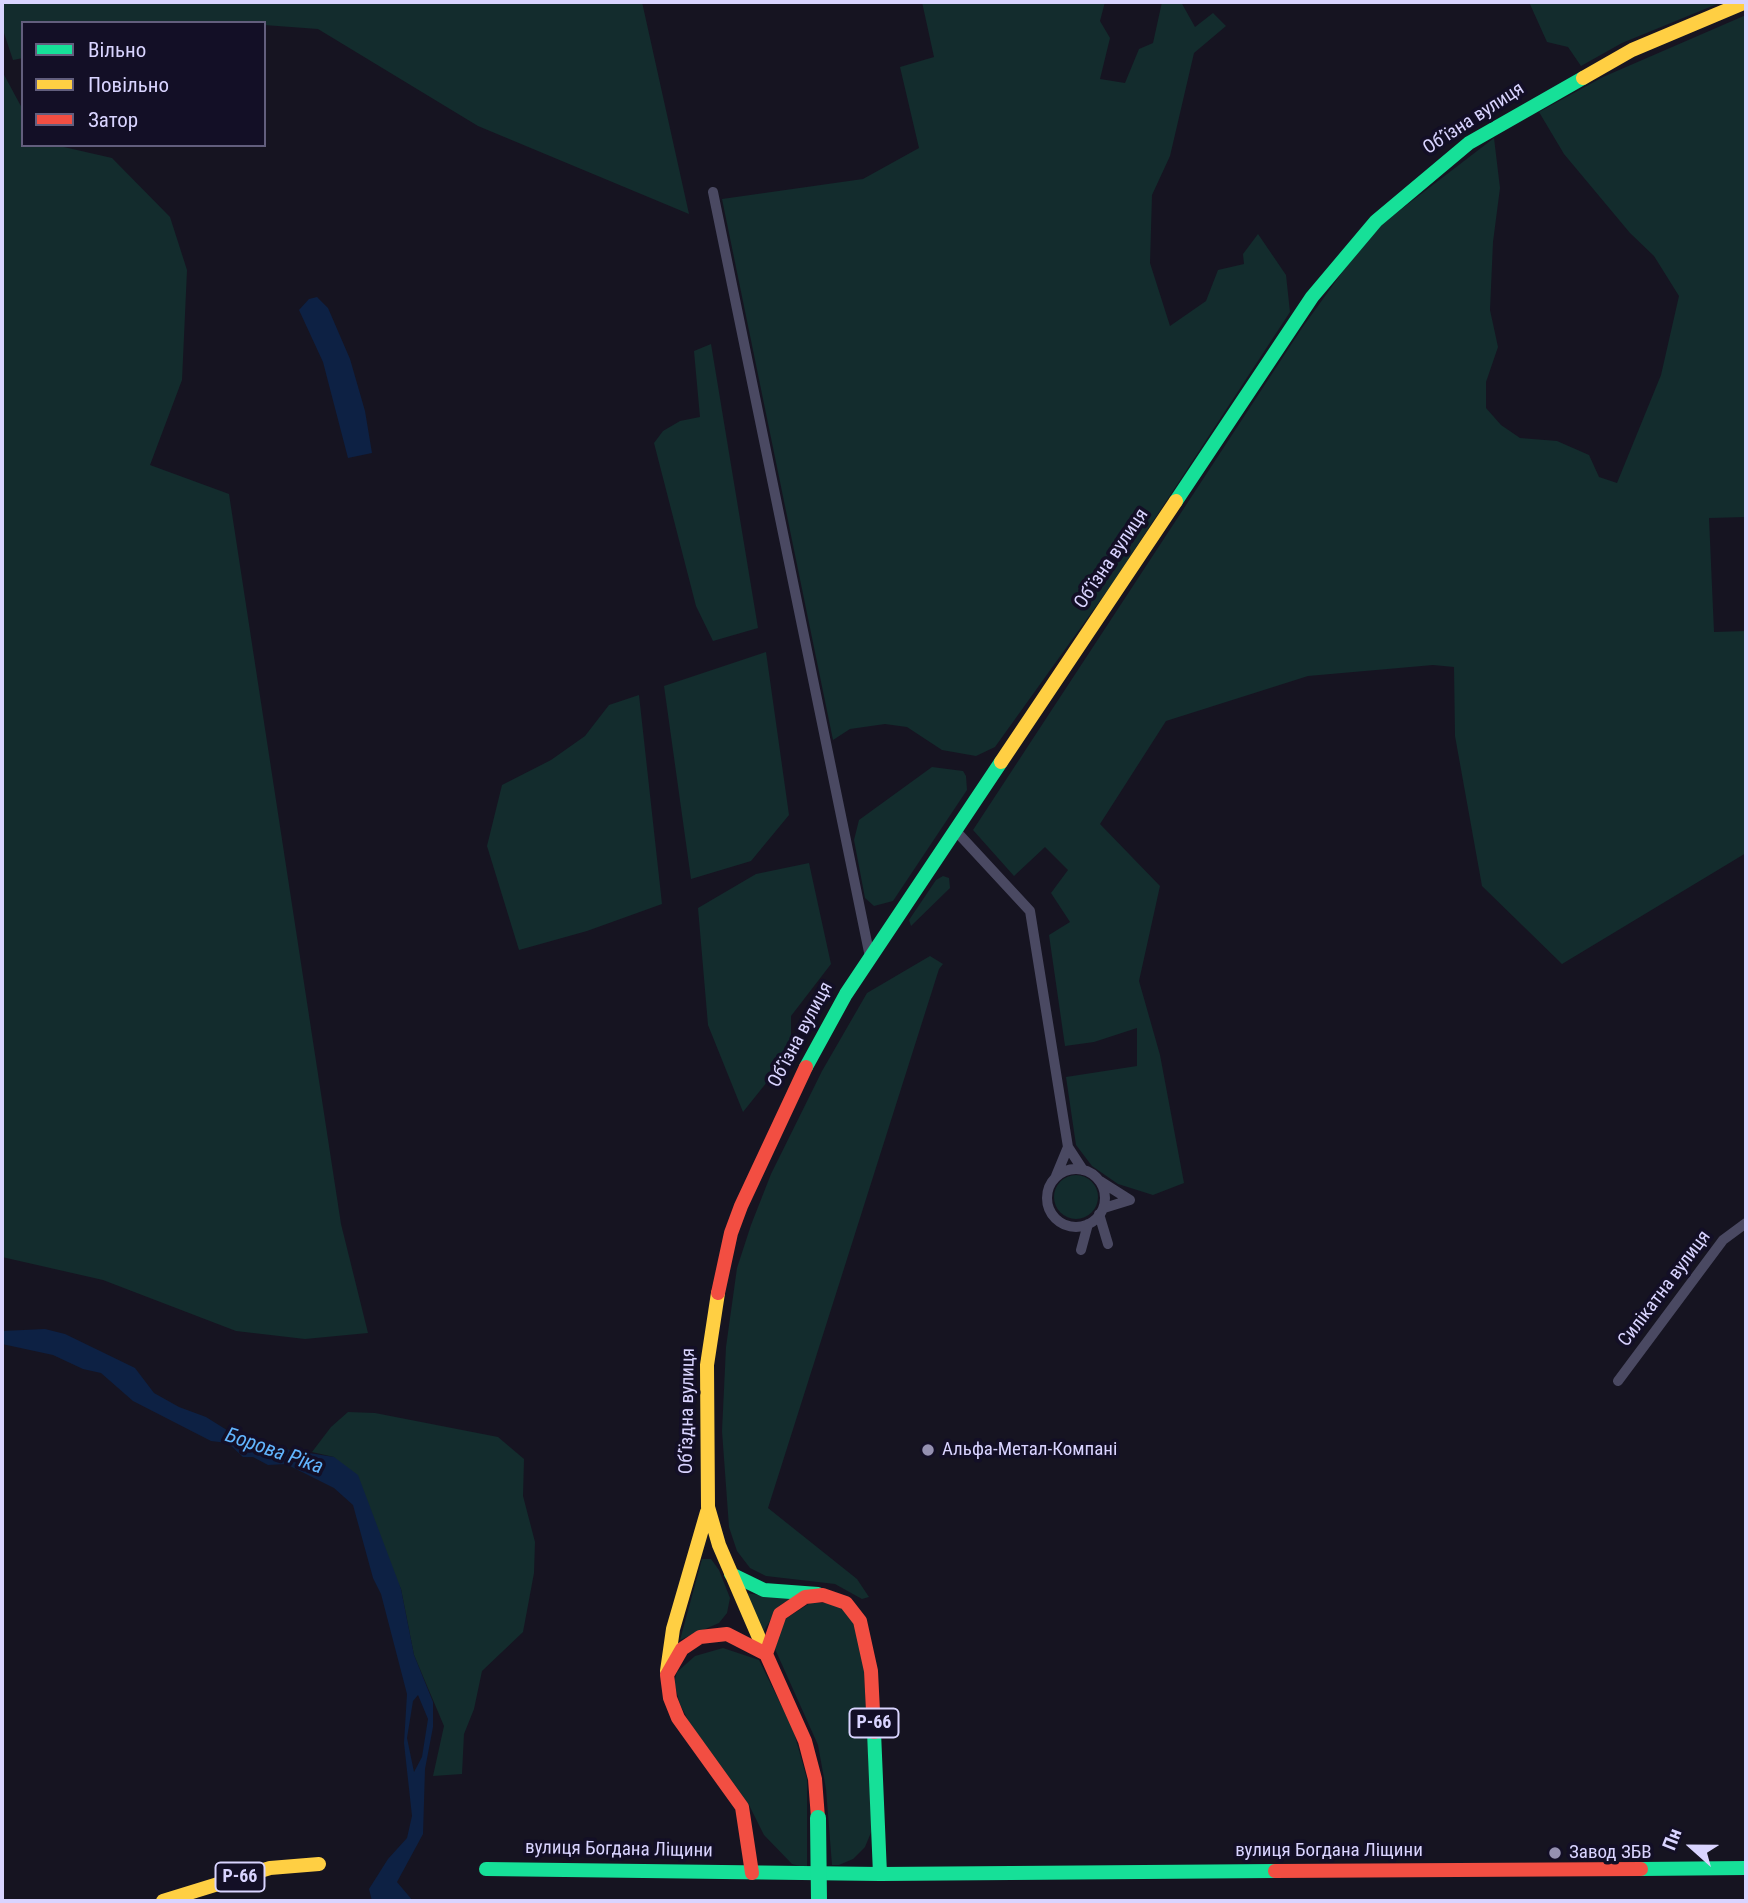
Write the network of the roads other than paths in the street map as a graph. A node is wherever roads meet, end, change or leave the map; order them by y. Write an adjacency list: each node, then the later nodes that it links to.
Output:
1 (1746, 2): 3 (main road, Об’їзна вулиця)
2 (713, 192): 4 (street)
3 (955, 830): 4 (main road, Об’їзна вулиця); 5 (street)
4 (870, 957): 12 (main road, Об’їзна вулиця)
5 (1068, 1147): 6 (street); 7 (street)
6 (1083, 1170): 7 (street); 8 (street)
7 (1056, 1176): 11 (street)
8 (1100, 1181): 9 (street); 9 (street)
9 (1096, 1218): 11 (street); 11 (street)
10 (1746, 1223): 13 (street, Силікатна вулиця)
11 (1073, 1228)
12 (713, 1317): 14 (main road, Об’їздна вулиця)
13 (1618, 1381)
14 (708, 1507): 15 (main road); 18 (main road)
15 (731, 1574): 16 (main road); 17 (main road)
16 (822, 1595): 17 (main road); 23 (main road, Р-66)
17 (766, 1654): 18 (main road); 25 (main road, bridge)
18 (667, 1675): 22 (main road)
19 (320, 1864): 24 (main road, Р-66)
20 (1746, 1868): 23 (main road, вулиця Богдана Ліщини)
21 (486, 1869): 22 (main road, вулиця Богдана Ліщини)
22 (752, 1873): 23 (main road, вулиця Богдана Ліщини)
23 (880, 1874)
24 (163, 1901)
25 (819, 1901)

